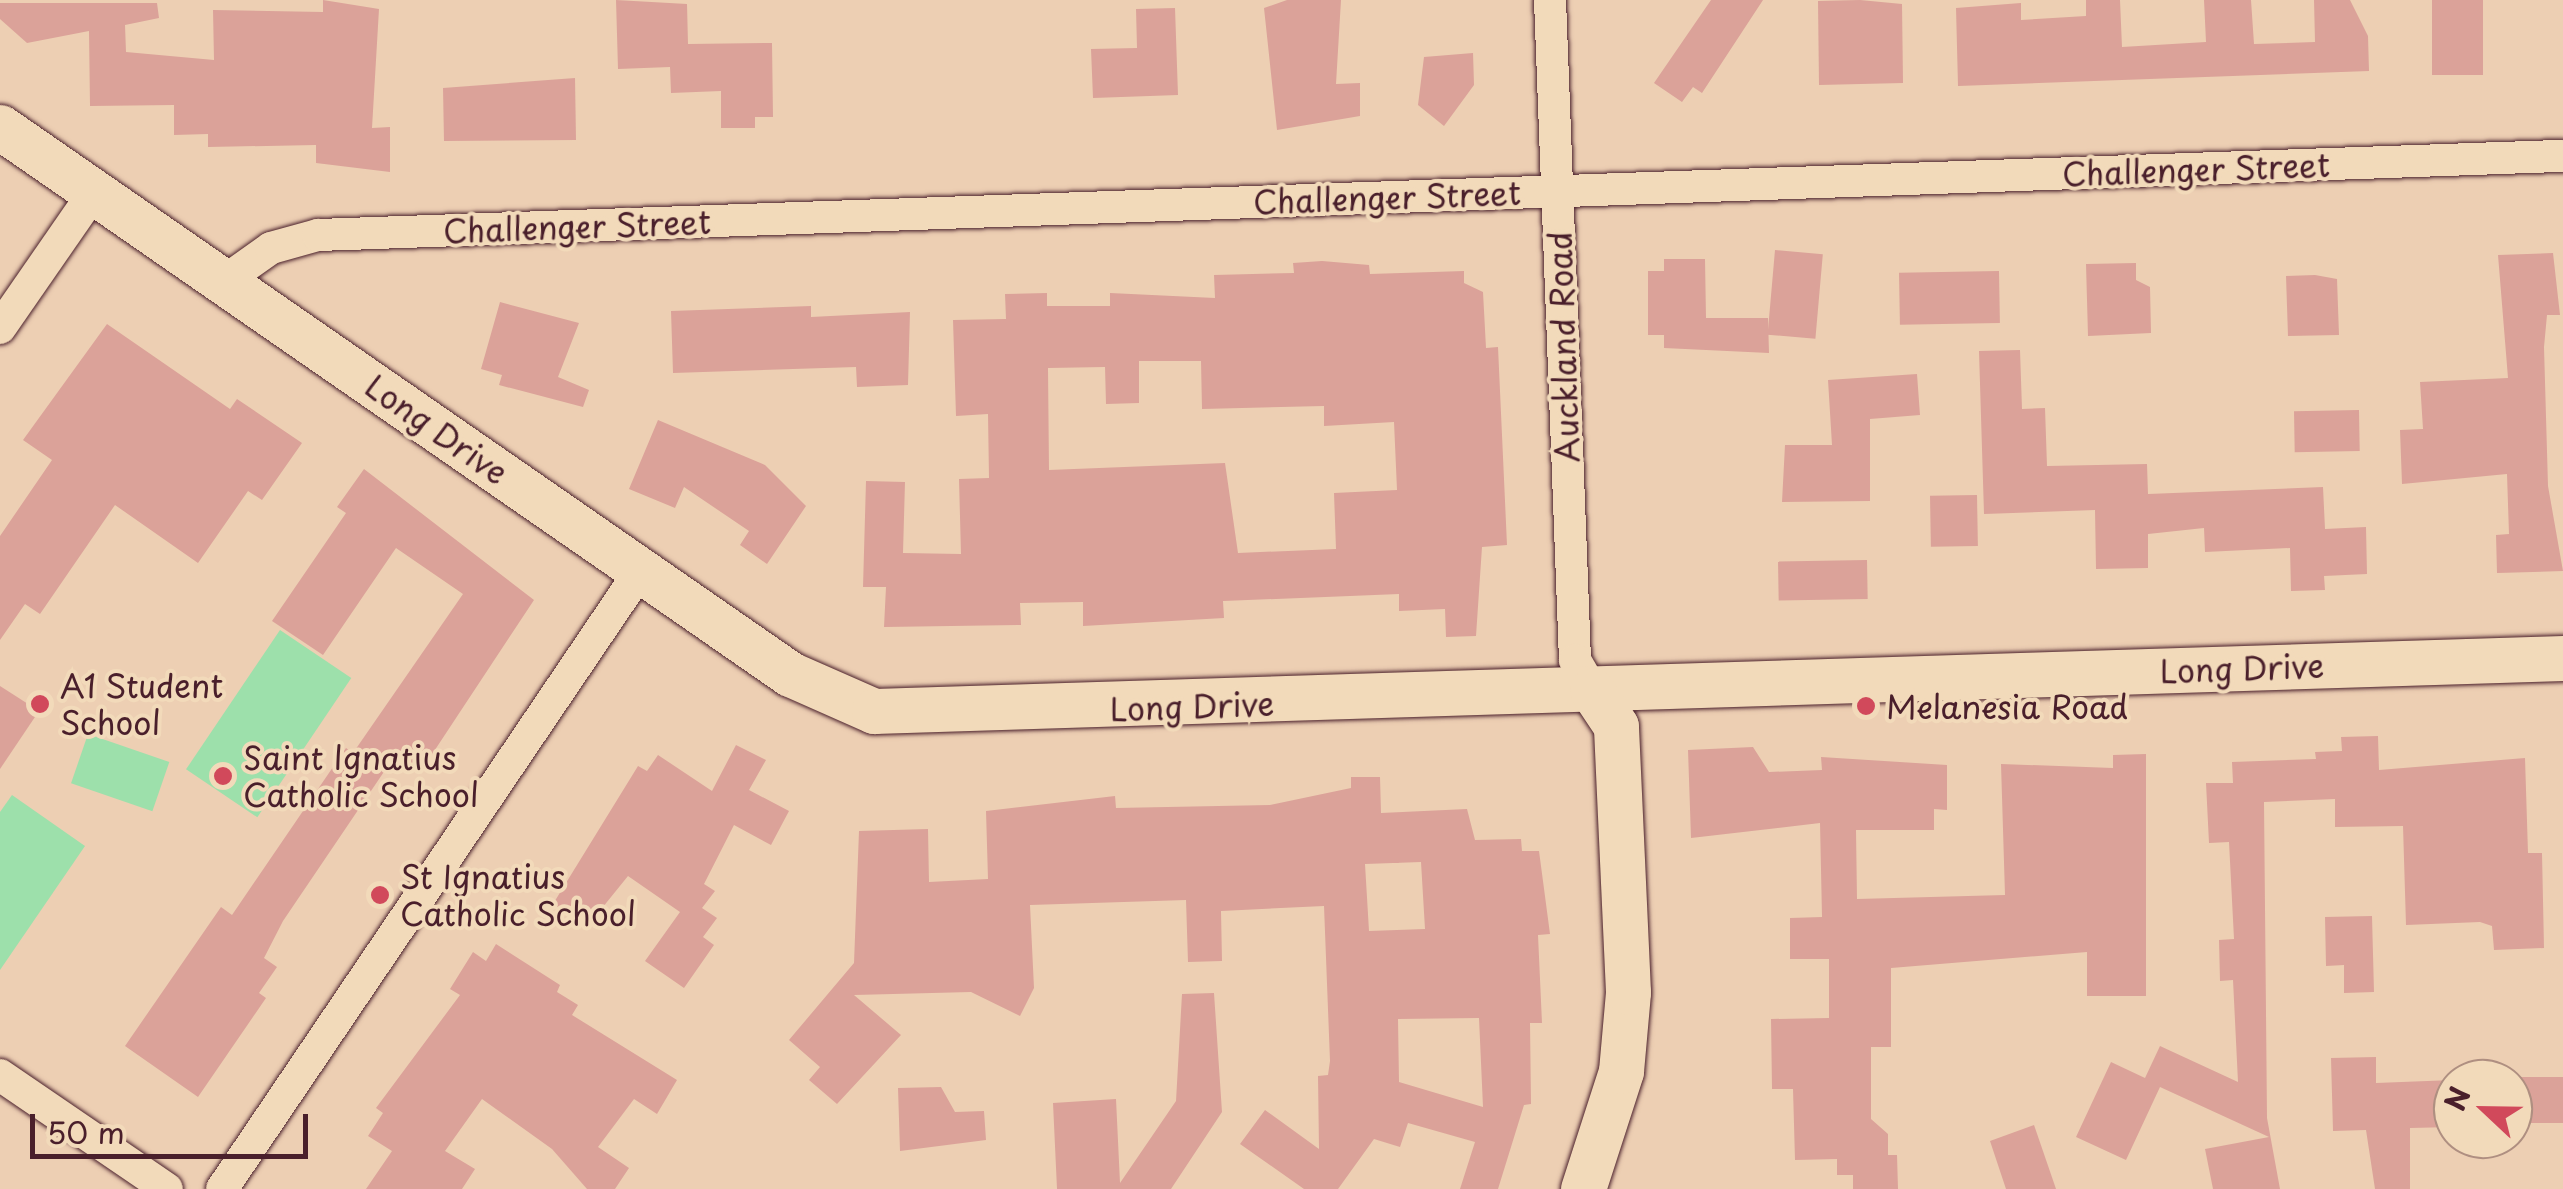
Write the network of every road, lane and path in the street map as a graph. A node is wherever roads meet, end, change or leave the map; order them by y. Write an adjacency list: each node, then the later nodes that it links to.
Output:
1 (1550, 0): 5 (street, Auckland Road)
2 (0, 127): 4 (street, Long Drive)
3 (2563, 156): 5 (street, Challenger Street)
4 (94, 192): 6 (street, Long Drive); 7 (street)
5 (1556, 192): 6 (street, Challenger Street); 10 (street, Auckland Road)
6 (222, 282): 8 (street, Long Drive)
7 (0, 328)
8 (641, 570): 10 (street, Long Drive); 13 (street)
9 (2563, 658): 10 (street, Long Drive)
10 (1592, 690): 14 (street)
11 (0, 1075): 12 (street)
12 (167, 1189)
13 (222, 1189)
14 (1583, 1189)

